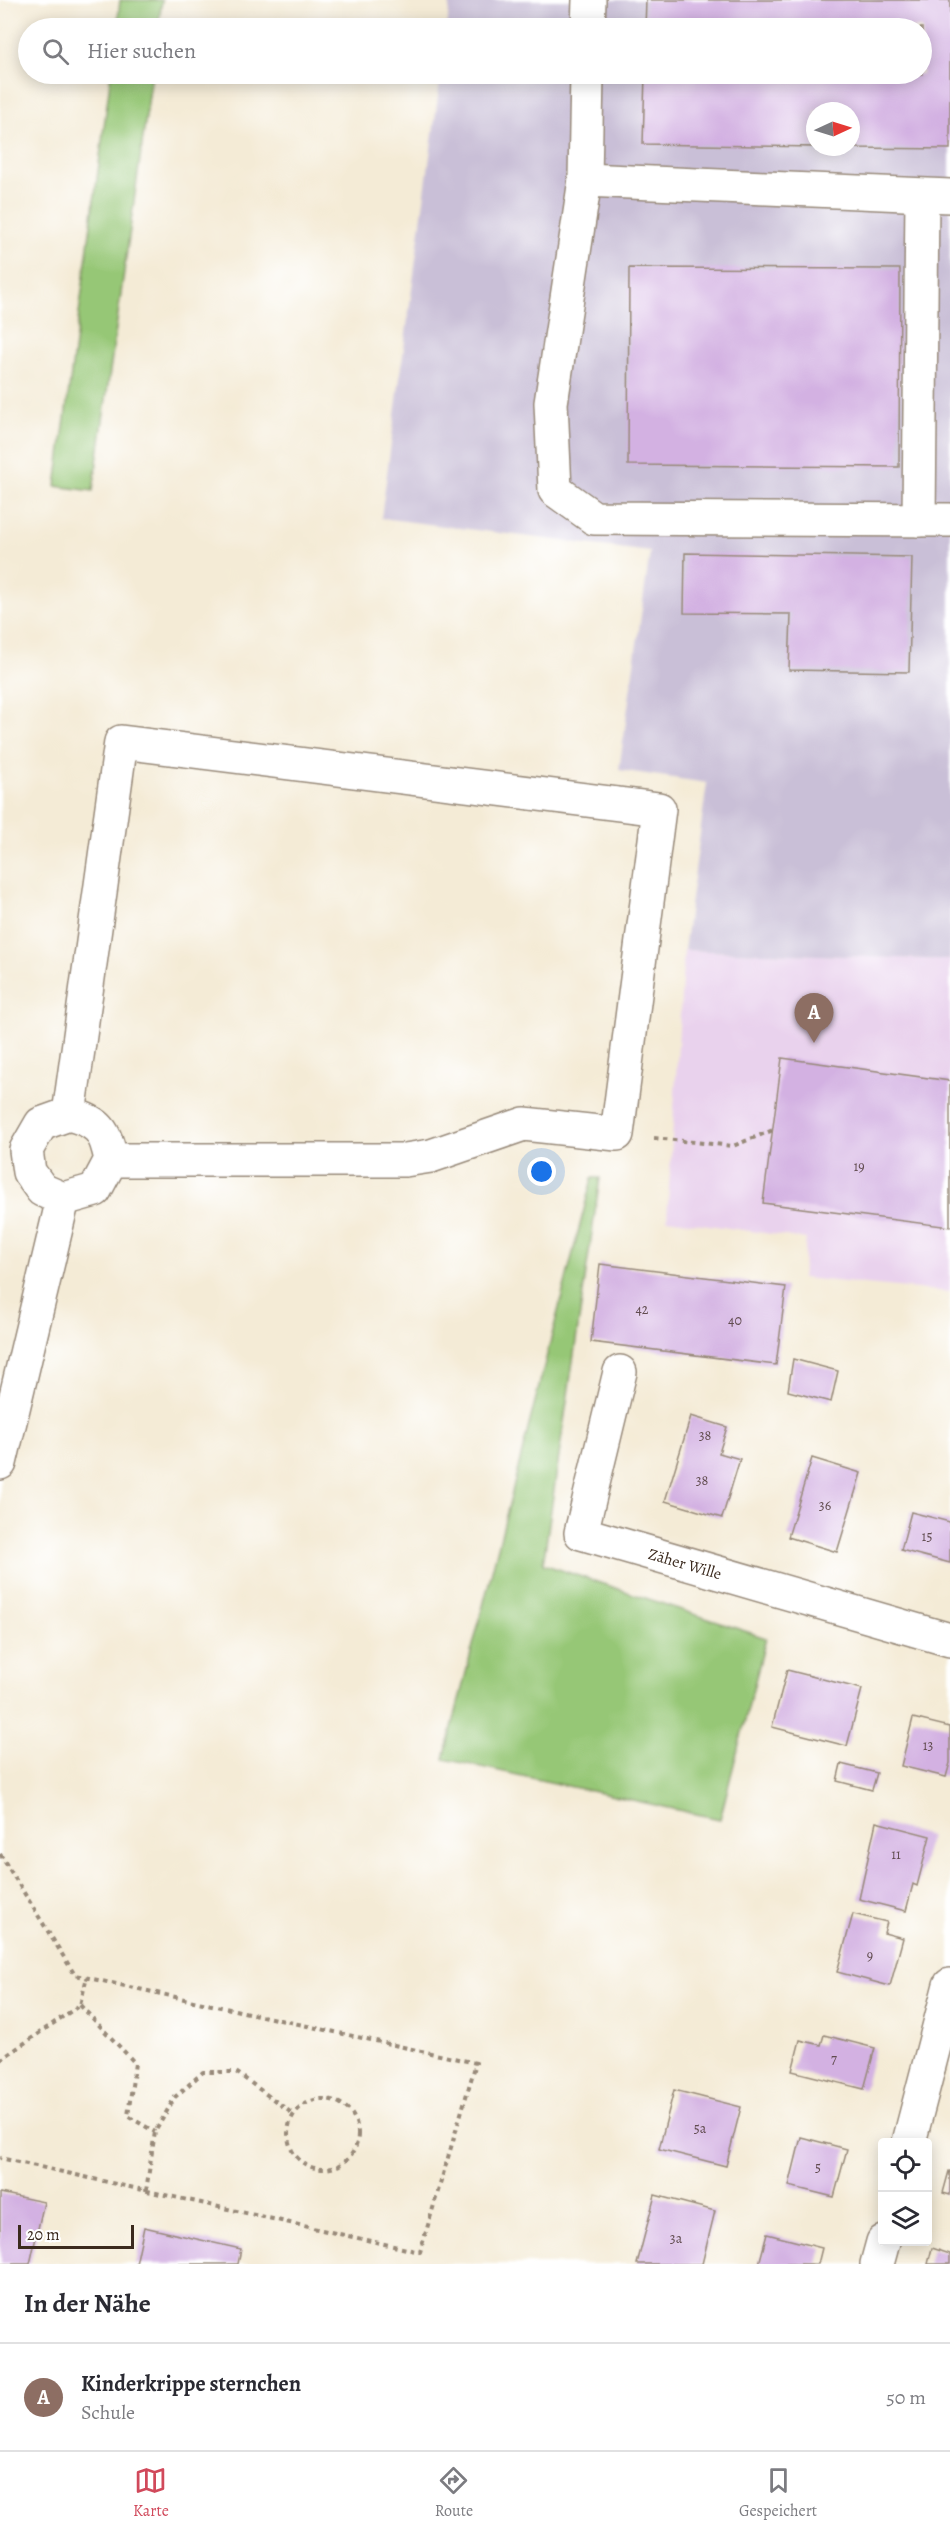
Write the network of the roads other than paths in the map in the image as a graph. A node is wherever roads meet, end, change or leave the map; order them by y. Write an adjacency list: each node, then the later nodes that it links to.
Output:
1 (589, 0): 2 (street)
2 (588, 18)
3 (587, 84): 4 (street)
4 (585, 180): 5 (street); 6 (street)
5 (936, 196): 6 (street)
6 (934, 520)
7 (69, 1114): 8 (street); 9 (street); 9 (street)
8 (13, 1149): 10 (street)
9 (111, 1160): 10 (street)
10 (63, 1199): 12 (street)
11 (620, 1372): 13 (street, Zäher Wille)
12 (0, 1463)
13 (950, 1641)
14 (950, 1985): 15 (street)
15 (938, 2080): 16 (street)
16 (911, 2138)
17 (882, 2246): 18 (street)
18 (877, 2264)

